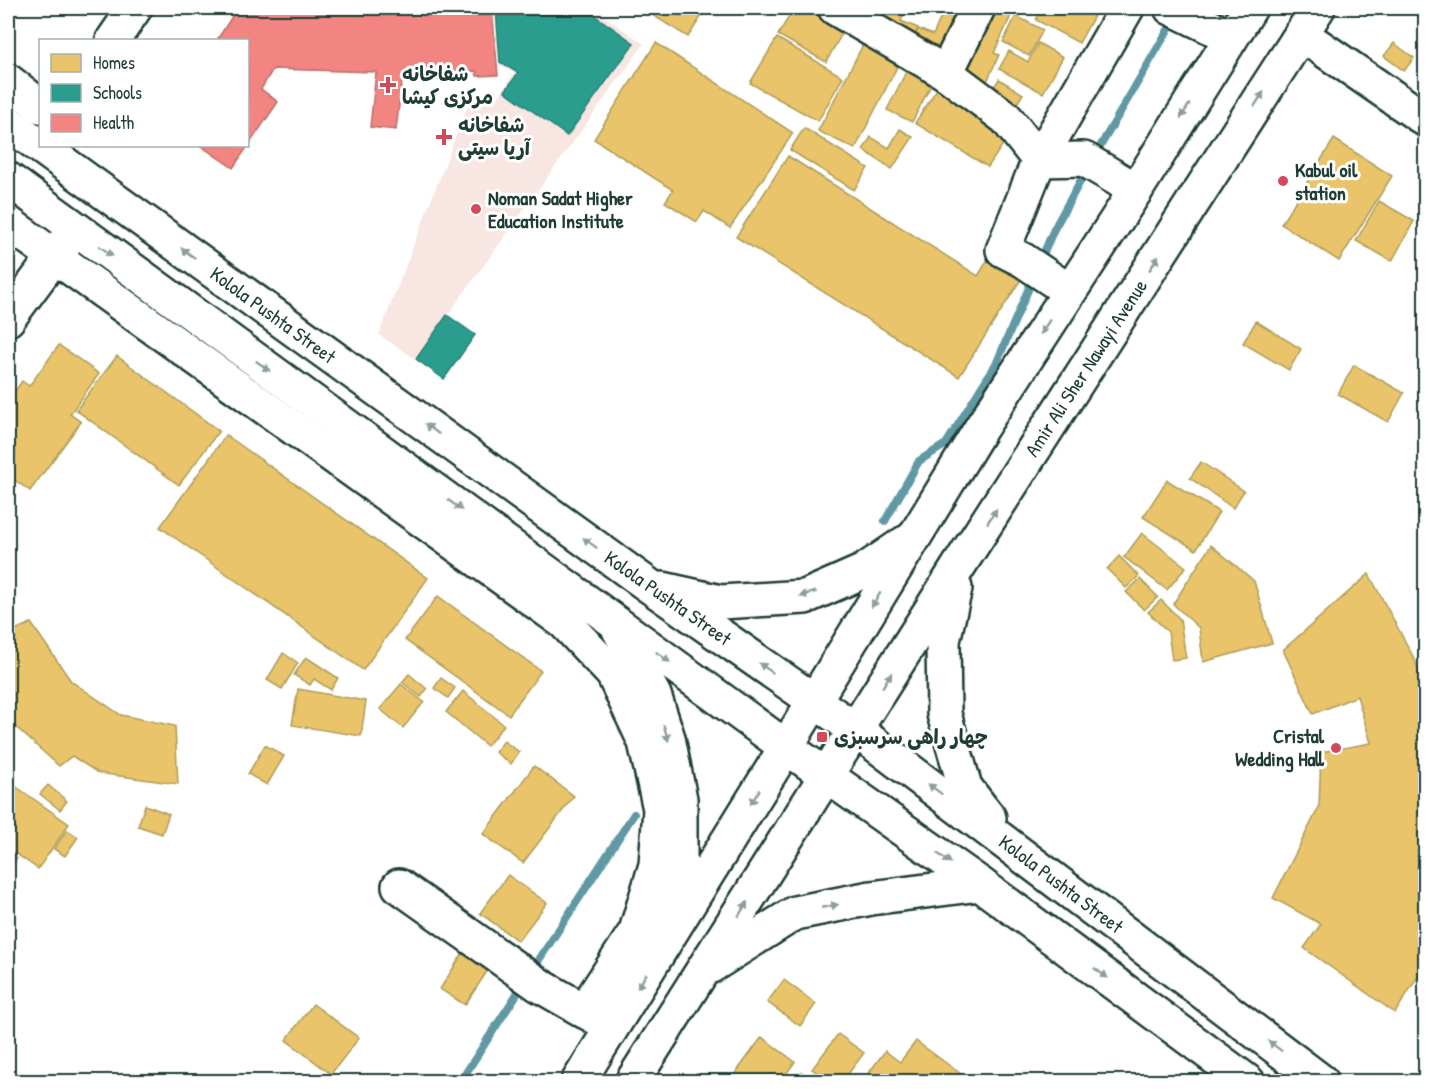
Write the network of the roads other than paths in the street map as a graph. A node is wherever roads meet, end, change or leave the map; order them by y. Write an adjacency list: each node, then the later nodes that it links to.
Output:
1 (135, 8): 9 (main road)
2 (978, 8): 10 (main road)
3 (1127, 8): 17 (main road)
4 (1171, 8): 8 (main road)
5 (1250, 8): 8 (main road)
6 (851, 12): 10 (main road)
7 (1310, 21): 13 (main road); 26 (main road, Amir Ali Sher Nawayi Avenue, one-way to 7)
8 (1231, 38): 19 (main road, one-way to 19)
9 (114, 39)
10 (946, 73): 17 (main road)
11 (8, 81): 12 (main road)
12 (39, 105)
13 (1425, 120)
14 (8, 123): 15 (main road, Kolola Pushta Street, one-way to 14)
15 (39, 145)
16 (41, 147): 27 (main road, Kolola Pushta Street, one-way to 16)
17 (1039, 160): 19 (main road); 23 (main road)
18 (8, 179): 21 (main road)
19 (1136, 190): 23 (main road)
20 (8, 223): 22 (main road)
21 (75, 228): 22 (main road); 28 (main road, one-way to 28)
22 (54, 256): 24 (main road); 38 (main road)
23 (1069, 291): 25 (main road, one-way to 25)
24 (8, 319)
25 (914, 537): 27 (main road, one-way to 27); 29 (main road, one-way to 29)
26 (960, 564): 30 (main road, Amir Ali Sher Nawayi Avenue, one-way to 26); 33 (main road)
27 (648, 585): 29 (main road, Kolola Pushta Street, one-way to 27)
28 (615, 623): 31 (main road, one-way to 31); 36 (main road, one-way to 36)
29 (814, 701): 30 (main road, Kolola Pushta Street); 31 (main road)
30 (856, 730): 32 (main road, Amir Ali Sher Nawayi Avenue); 33 (main road, Kolola Pushta Street, one-way to 30)
31 (786, 747): 32 (main road); 36 (main road, one-way to 36)
32 (827, 777): 34 (main road, one-way to 34); 37 (main road, Amir Ali Sher Nawayi Avenue, one-way to 32)
33 (1008, 843): 43 (main road, Kolola Pushta Street, one-way to 33)
34 (980, 884): 37 (main road, one-way to 34); 42 (main road, one-way to 42)
35 (399, 886): 38 (main road)
36 (664, 945): 39 (main road, one-way to 39)
37 (704, 970): 41 (main road, Amir Ali Sher Nawayi Avenue)
38 (584, 1011): 39 (main road)
39 (614, 1028): 40 (main road)
40 (578, 1082)
41 (632, 1082)
42 (1248, 1082)
43 (1322, 1082)

